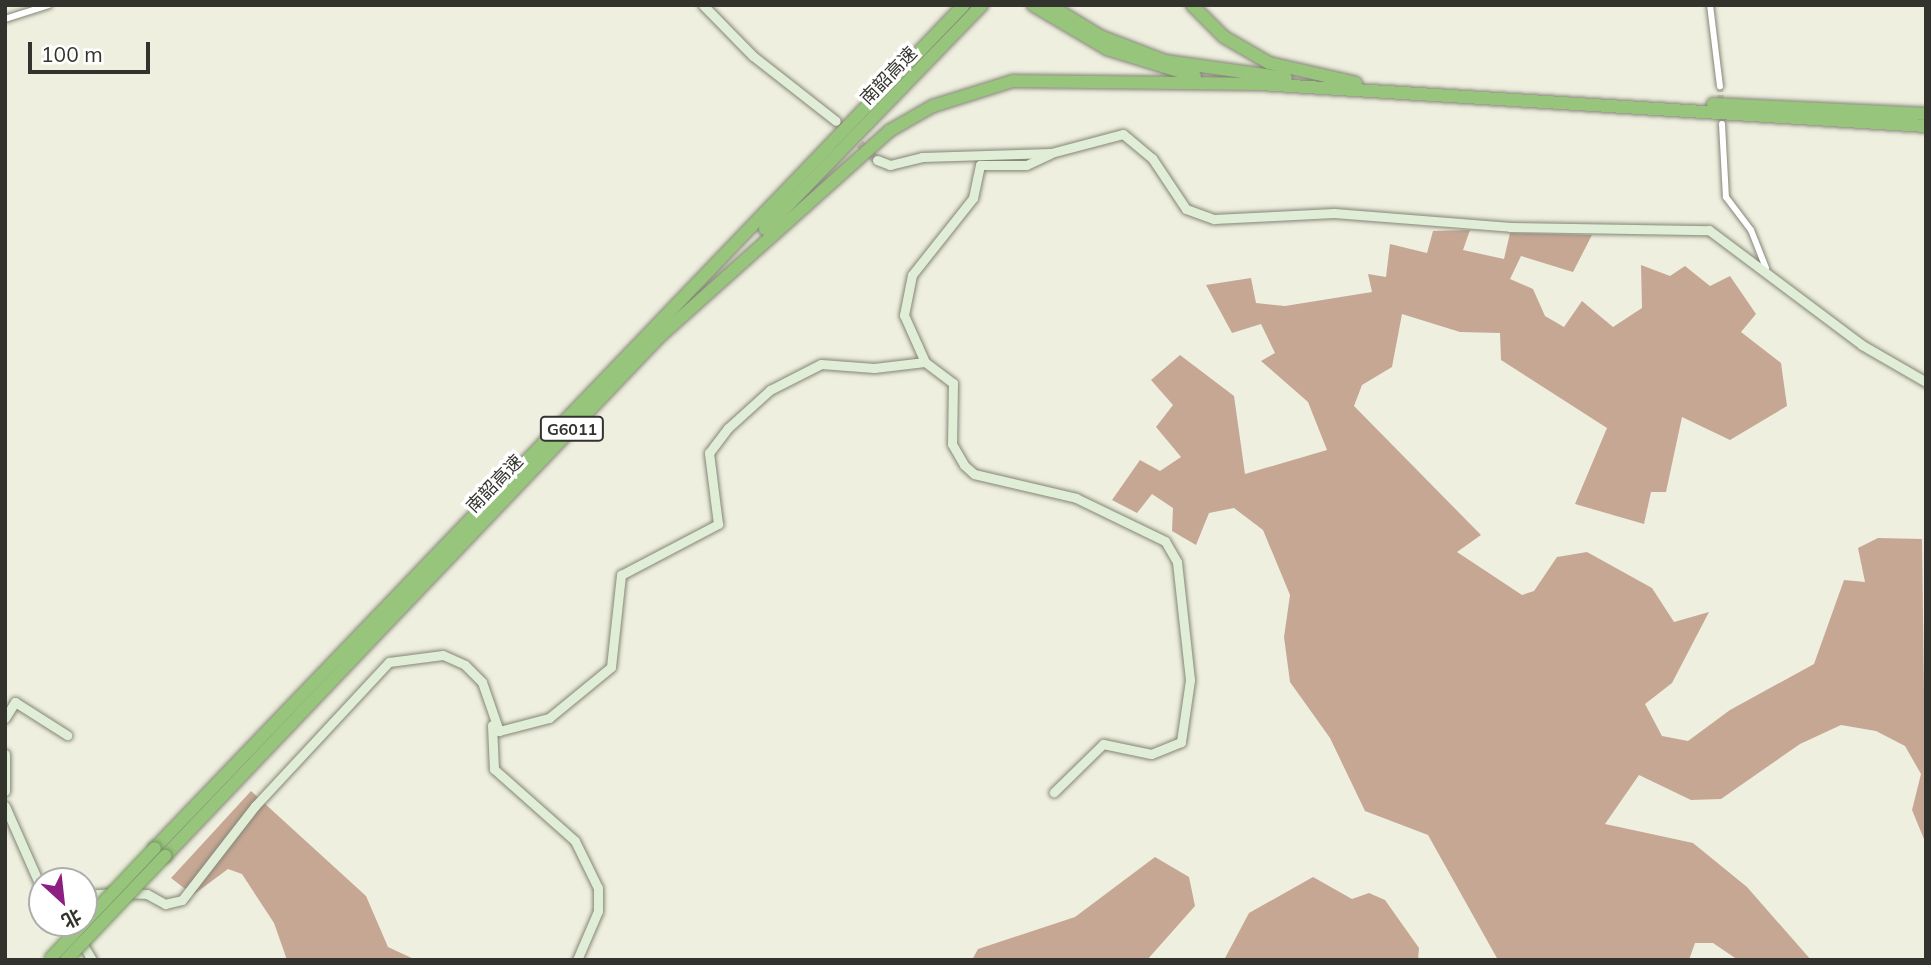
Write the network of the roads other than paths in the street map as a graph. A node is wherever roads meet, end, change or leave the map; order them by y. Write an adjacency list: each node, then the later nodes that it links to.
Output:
1 (49, 5): 10 (street)
2 (703, 5): 16 (street)
3 (955, 5): 14 (highway)
4 (964, 5): 14 (highway, 南韶高速 / G6011)
5 (982, 5): 22 (highway, 南韶高速 / G6011)
6 (1033, 5): 11 (highway)
7 (1049, 5): 12 (highway)
8 (1192, 5): 12 (highway)
9 (1710, 5): 13 (street)
10 (5, 19)
11 (1240, 84): 18 (highway); 22 (highway)
12 (1363, 84): 15 (highway)
13 (1720, 86)
14 (875, 97): 32 (highway, 南韶高速 / G6011)
15 (1926, 114)
16 (836, 121)
17 (1722, 124): 21 (street)
18 (1926, 126)
19 (1051, 153): 20 (street); 21 (street); 23 (street)
20 (877, 160)
21 (1766, 268): 24 (street)
22 (659, 337): 32 (highway, 南韶高速 / G6011)
23 (925, 362): 26 (street); 30 (street)
24 (1926, 382)
25 (5, 718): 27 (street)
26 (492, 725): 34 (street); 41 (street)
27 (67, 735)
28 (5, 754): 29 (street)
29 (5, 791)
30 (1054, 792)
31 (5, 806): 33 (street)
32 (160, 852): 35 (highway, 南韶高速 / G6011, bridge); 39 (highway, 南韶高速 / G6011, bridge)
33 (32, 867)
34 (98, 895)
35 (98, 910)
36 (71, 937): 38 (highway, 南韶高速 / G6011, bridge)
37 (78, 937): 40 (street)
38 (50, 959)
39 (66, 960)
40 (92, 960)
41 (577, 960)

